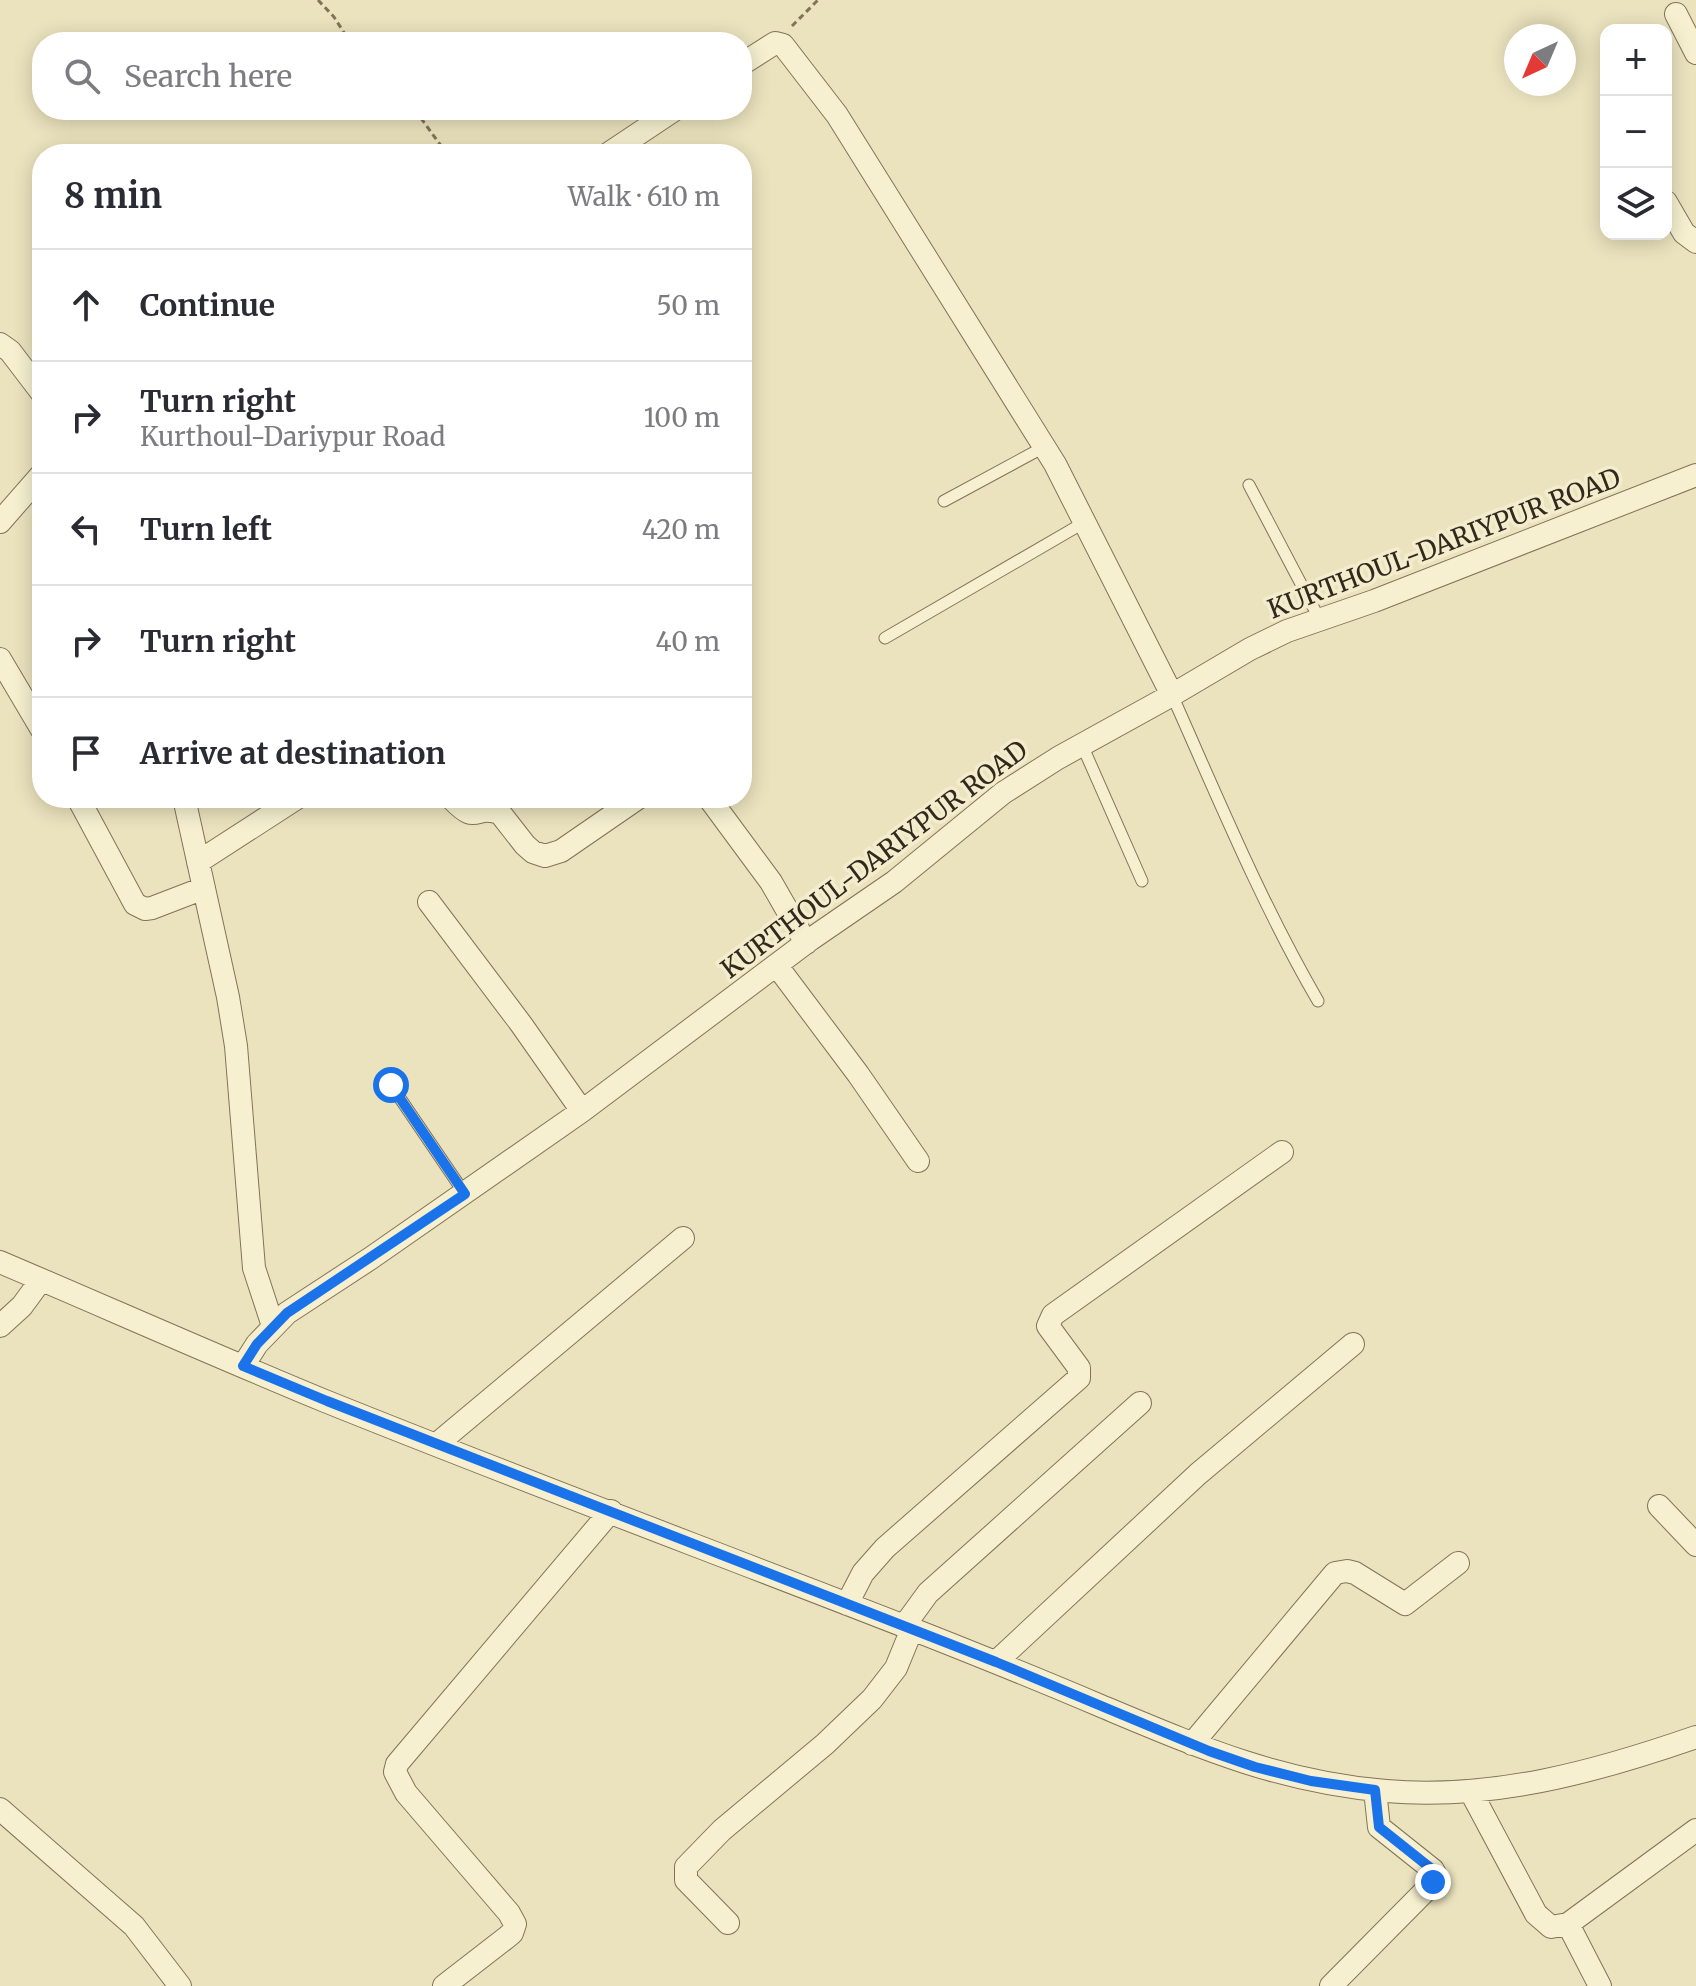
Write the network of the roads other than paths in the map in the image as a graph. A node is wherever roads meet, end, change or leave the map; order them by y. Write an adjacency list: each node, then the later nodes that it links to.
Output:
1 (1676, 14): 2 (street)
2 (1696, 53)
3 (752, 58): 10 (street)
4 (659, 120): 5 (street)
5 (623, 144)
6 (1672, 212): 7 (street)
7 (1696, 242)
8 (0, 344): 9 (street)
9 (32, 380)
10 (1044, 447): 14 (lane); 16 (street)
11 (1696, 475): 17 (street, KURTHOUL-DARIYPUR ROAD)
12 (32, 485): 15 (street)
13 (1249, 485): 17 (lane)
14 (944, 501)
15 (0, 522)
16 (1086, 522): 18 (lane); 20 (street)
17 (1320, 620): 20 (street, KURTHOUL-DARIYPUR ROAD)
18 (885, 638)
19 (0, 659): 21 (street)
20 (1172, 695): 22 (street, KURTHOUL-DARIYPUR ROAD); 35 (lane)
21 (32, 713)
22 (1082, 745): 30 (lane); 33 (street, KURTHOUL-DARIYPUR ROAD)
23 (83, 808): 31 (street)
24 (186, 808): 29 (street)
25 (282, 808): 29 (street)
26 (461, 808): 27 (street)
27 (623, 808)
28 (716, 808): 33 (street)
29 (198, 862): 31 (street)
30 (1142, 881)
31 (204, 888): 45 (street)
32 (429, 902): 37 (street)
33 (806, 943): 34 (street, KURTHOUL-DARIYPUR ROAD)
34 (777, 966): 37 (street, KURTHOUL-DARIYPUR ROAD); 39 (street)
35 (1318, 1001)
36 (391, 1085): 40 (lane)
37 (582, 1111): 40 (street, KURTHOUL-DARIYPUR ROAD)
38 (1282, 1152): 54 (street)
39 (918, 1161)
40 (465, 1194): 45 (street, KURTHOUL-DARIYPUR ROAD)
41 (683, 1238): 49 (street)
42 (0, 1262): 43 (street)
43 (41, 1280): 44 (street); 47 (street)
44 (0, 1326)
45 (273, 1326): 47 (street, KURTHOUL-DARIYPUR ROAD)
46 (1353, 1344): 56 (street)
47 (243, 1366): 49 (street)
48 (1140, 1403): 55 (street)
49 (437, 1444): 51 (street)
50 (1659, 1506): 52 (street)
51 (611, 1511): 54 (street); 66 (street)
52 (1696, 1545)
53 (1458, 1563): 58 (street)
54 (847, 1604): 55 (street)
55 (908, 1628): 56 (street); 63 (street)
56 (996, 1662): 58 (street)
57 (1696, 1737): 60 (street)
58 (1192, 1744): 59 (street)
59 (1375, 1790): 60 (street); 67 (street)
60 (1471, 1792): 64 (street)
61 (0, 1809): 65 (street)
62 (1696, 1830): 64 (street)
63 (728, 1923)
64 (1568, 1924): 68 (street)
65 (180, 1986)
66 (444, 1986)
67 (1331, 1986)
68 (1600, 1986)

